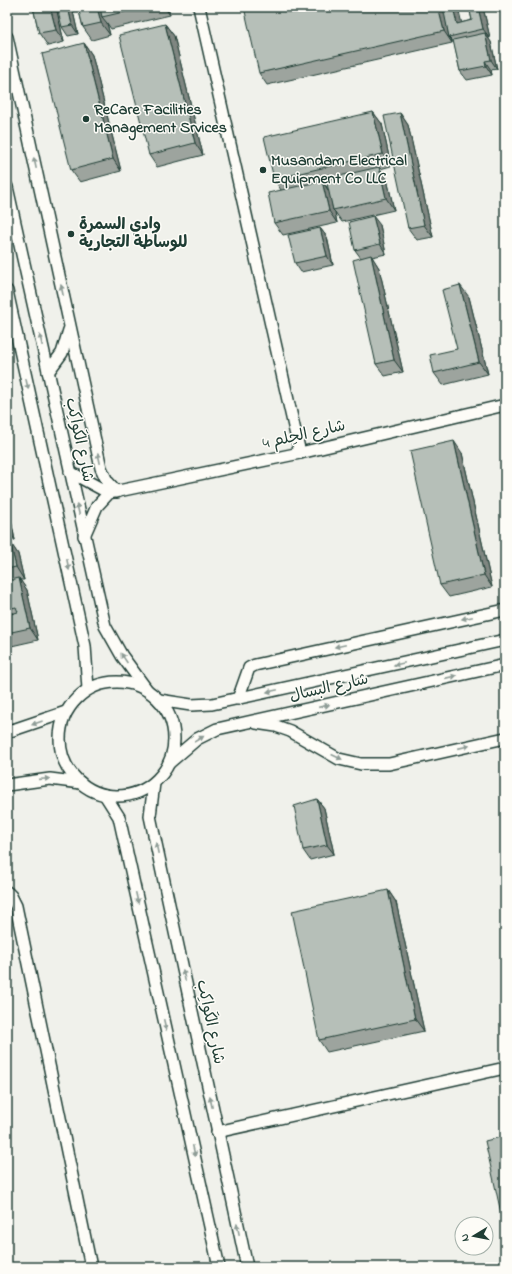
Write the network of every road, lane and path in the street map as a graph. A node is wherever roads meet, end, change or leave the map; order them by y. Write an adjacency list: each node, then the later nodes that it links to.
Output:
1 (199, 7): 8 (street)
2 (7, 36): 5 (street, one-way to 2)
3 (7, 187): 6 (street, شارع الكَواكِب, one-way to 3)
4 (7, 291): 15 (street, one-way to 15)
5 (70, 326): 6 (street); 10 (street, one-way to 5)
6 (48, 372): 9 (street, شارع الكَواكِب)
7 (505, 405): 8 (street, شارع الحِلم 4)
8 (300, 453): 10 (street, شارع الحِلم 4)
9 (70, 472): 10 (street); 11 (street, شارع الكَواكِب, one-way to 9)
10 (113, 493): 11 (street)
11 (84, 536): 16 (street, شارع الكَواكِب, one-way to 11)
12 (505, 610): 17 (street, one-way to 17)
13 (505, 640): 17 (street, شارع البسال, one-way to 17)
14 (505, 665): 20 (street, شارع البسال, one-way to 14)
15 (88, 689): 16 (street); 19 (street)
16 (147, 690): 18 (street)
17 (238, 699): 18 (street, شارع البسال)
18 (159, 700): 23 (street)
19 (66, 712): 21 (street, one-way to 21); 24 (street)
20 (250, 722): 22 (street, one-way to 22); 23 (street, شارع البسال, one-way to 20)
21 (7, 732)
22 (505, 740)
23 (169, 763): 25 (street)
24 (81, 783): 26 (street, one-way to 24); 27 (street)
25 (154, 783): 27 (street); 30 (street, شارع الكَواكِب, one-way to 25)
26 (7, 785)
27 (105, 795): 32 (street, one-way to 32)
28 (7, 892): 31 (street)
29 (505, 1068): 30 (street)
30 (217, 1132): 33 (street, شارع الكَواكِب, one-way to 30)
31 (91, 1267)
32 (219, 1267)
33 (247, 1267)

